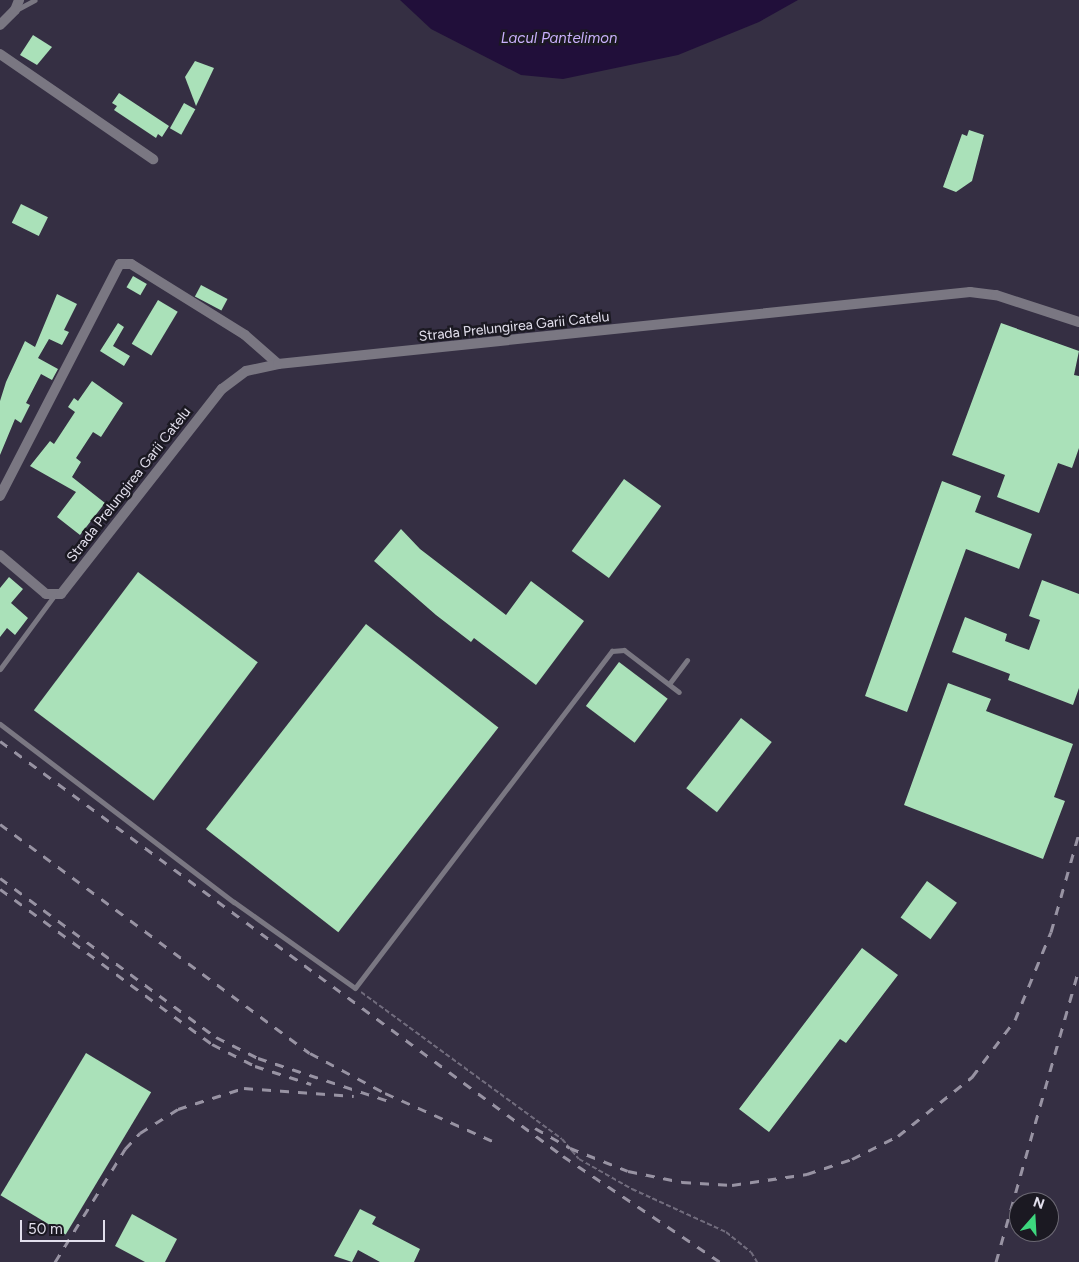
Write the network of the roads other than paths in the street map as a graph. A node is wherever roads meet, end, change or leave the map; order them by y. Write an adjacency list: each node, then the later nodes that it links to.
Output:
1 (35, 0): 2 (lane)
2 (17, 5): 3 (street)
3 (0, 25)
4 (0, 54): 5 (street)
5 (153, 159)
6 (1079, 322): 7 (street, Strada Prelungirea Garii Catelu)
7 (278, 364): 8 (street); 10 (street, Strada Prelungirea Garii Catelu)
8 (0, 496)
9 (0, 555): 10 (street)
10 (54, 597): 12 (lane)
11 (687, 660): 13 (lane)
12 (0, 668)
13 (669, 684): 14 (lane); 15 (lane)
14 (679, 692)
15 (0, 724)

